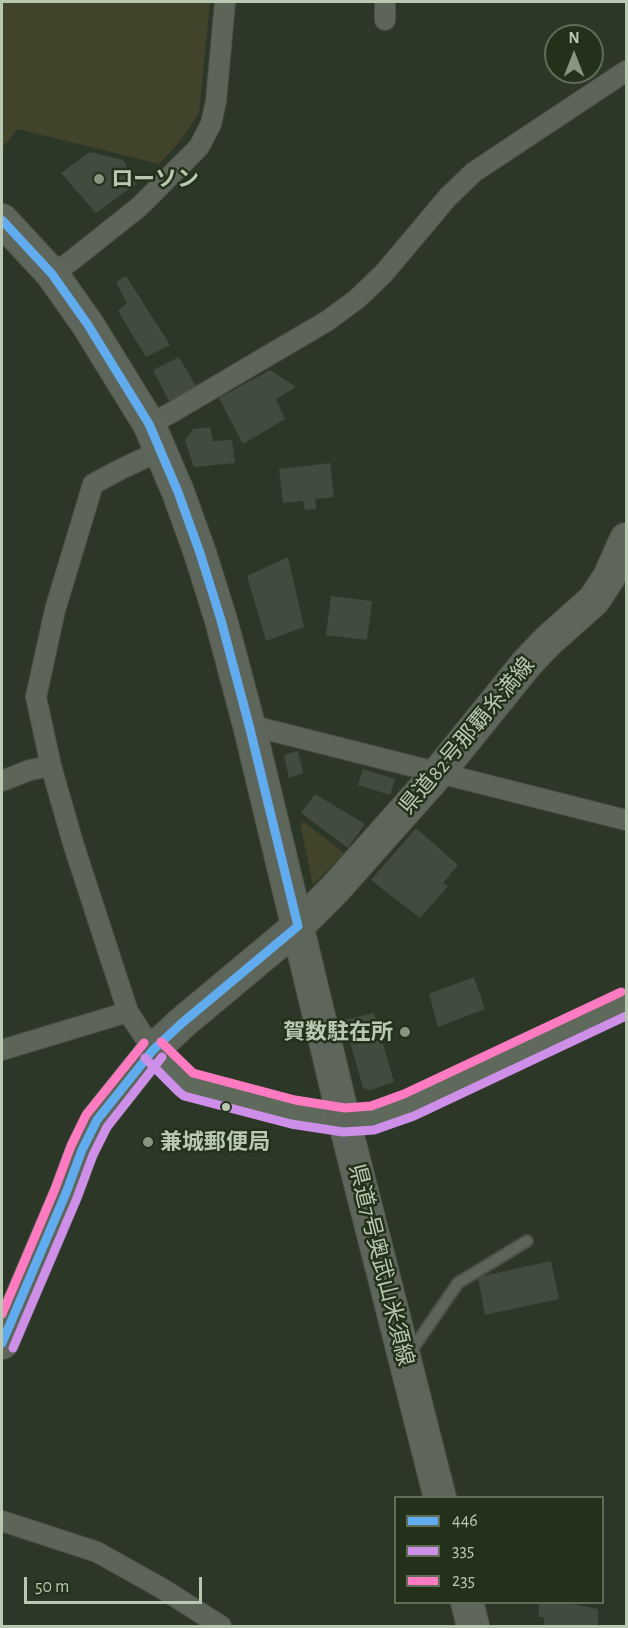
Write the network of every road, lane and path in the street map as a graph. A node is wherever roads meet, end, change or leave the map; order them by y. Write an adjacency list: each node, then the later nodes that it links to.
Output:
1 (225, 2): 4 (street)
2 (627, 71): 5 (street)
3 (2, 220): 4 (main road, 県道7号奥武山米須線)
4 (52, 274): 5 (main road, 県道7号奥武山米須線)
5 (155, 437): 7 (main road, 県道7号奥武山米須線); 8 (street)
6 (627, 539): 9 (main road, 県道82号那覇糸満線)
7 (249, 725): 9 (street); 12 (main road, 県道7号奥武山米須線)
8 (51, 766): 10 (street); 14 (street)
9 (439, 772): 11 (street); 12 (main road, 県道82号那覇糸満線)
10 (2, 780)
11 (627, 819)
12 (298, 926): 16 (main road); 17 (main road, 県道7号奥武山米須線)
13 (627, 1003): 17 (main road)
14 (128, 1012): 15 (street); 16 (street)
15 (2, 1050)
16 (153, 1050): 17 (main road); 19 (main road)
17 (344, 1120): 20 (main road, 県道7号奥武山米須線)
18 (527, 1241): 20 (lane)
19 (2, 1343)
20 (405, 1359): 21 (main road, 県道7号奥武山米須線)
21 (440, 1496)
22 (2, 1521): 24 (street)
23 (468, 1604): 25 (main road)
24 (222, 1626)
25 (473, 1626)

